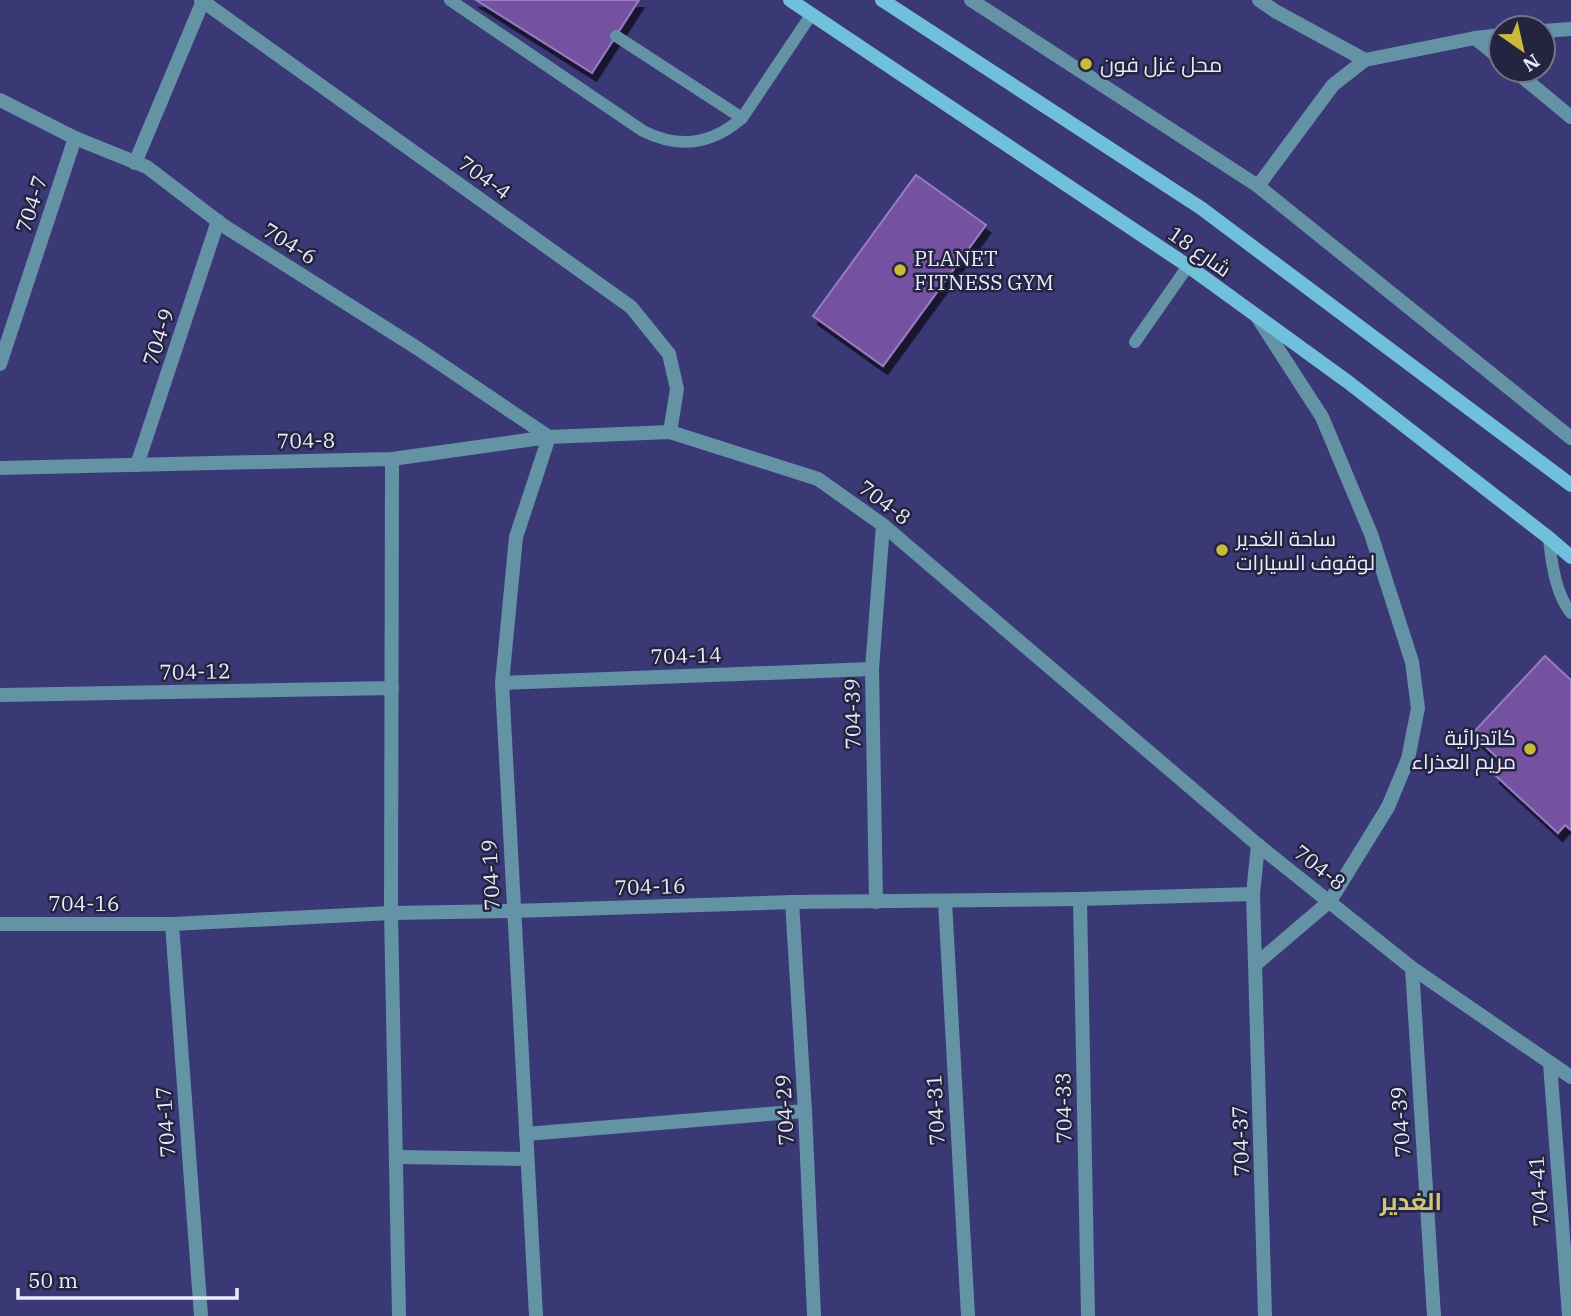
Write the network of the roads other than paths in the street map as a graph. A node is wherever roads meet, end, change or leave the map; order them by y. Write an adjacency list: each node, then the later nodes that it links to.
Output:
1 (450, 0): 17 (lane)
2 (790, 0): 8 (street, شارع 18)
3 (883, 0): 32 (street, شارع 18)
4 (971, 0): 20 (street)
5 (1259, 0): 7 (street)
6 (202, 1): 19 (street); 26 (street, 704-4)
7 (1278, 6): 13 (street)
8 (811, 15): 17 (lane); 22 (street, شارع 18)
9 (616, 36): 17 (lane)
10 (1487, 37): 11 (street)
11 (1475, 38): 12 (street); 13 (street)
12 (1487, 48)
13 (1364, 60): 20 (street)
14 (1531, 84): 16 (street)
15 (0, 100): 18 (street, 704-6)
16 (1571, 117)
17 (742, 118)
18 (75, 138): 19 (street, 704-6); 25 (street, 704-7)
19 (135, 163): 21 (street, 704-6)
20 (1258, 186): 28 (street)
21 (218, 221): 27 (street, 704-6); 30 (street, 704-9)
22 (1188, 267): 23 (street, شارع 18); 24 (lane)
23 (1257, 317): 34 (street, شارع 18); 45 (street)
24 (1135, 342)
25 (0, 364)
26 (670, 432): 27 (street, 704-8); 33 (street, 704-8)
27 (550, 437): 29 (street, 704-8); 38 (street, 704-19)
28 (1571, 438)
29 (392, 459): 30 (street, 704-8); 39 (street)
30 (138, 465): 31 (street, 704-8)
31 (0, 468)
32 (1571, 485)
33 (883, 525): 37 (street, 704-39); 41 (street, 704-8)
34 (1549, 538): 35 (street, شارع 18); 36 (lane)
35 (1571, 557)
36 (1571, 613)
37 (872, 669): 38 (street, 704-14); 47 (street, 704-39)
38 (502, 683): 48 (street, 704-19)
39 (392, 688): 40 (street, 704-12); 49 (street)
40 (0, 695)
41 (1258, 845): 42 (street); 45 (street, 704-8)
42 (1252, 894): 43 (street, 704-16); 52 (street, 704-37)
43 (1080, 899): 44 (street, 704-16); 65 (street, 704-33)
44 (945, 901): 47 (street, 704-16); 64 (street, 704-31)
45 (1330, 901): 52 (street); 53 (street, 704-8)
46 (792, 902): 47 (street, 704-16); 48 (street, 704-16); 56 (street, 704-29)
47 (876, 902)
48 (513, 911): 49 (street, 704-16); 57 (street, 704-19)
49 (391, 913): 50 (street, 704-16); 58 (street)
50 (172, 924): 51 (street, 704-16); 60 (street, 704-17)
51 (0, 925)
52 (1256, 964): 66 (street, 704-37)
53 (1412, 968): 54 (street, 704-8); 67 (street, 704-39)
54 (1550, 1063): 55 (street, 704-8); 68 (street, 704-41)
55 (1571, 1077)
56 (805, 1111): 57 (street); 63 (street, 704-29)
57 (526, 1134): 59 (street, 704-19)
58 (396, 1157): 59 (street); 61 (street)
59 (527, 1159): 62 (street, 704-19)
60 (201, 1316)
61 (399, 1316)
62 (536, 1316)
63 (814, 1316)
64 (968, 1316)
65 (1088, 1316)
66 (1265, 1316)
67 (1434, 1316)
68 (1569, 1316)

